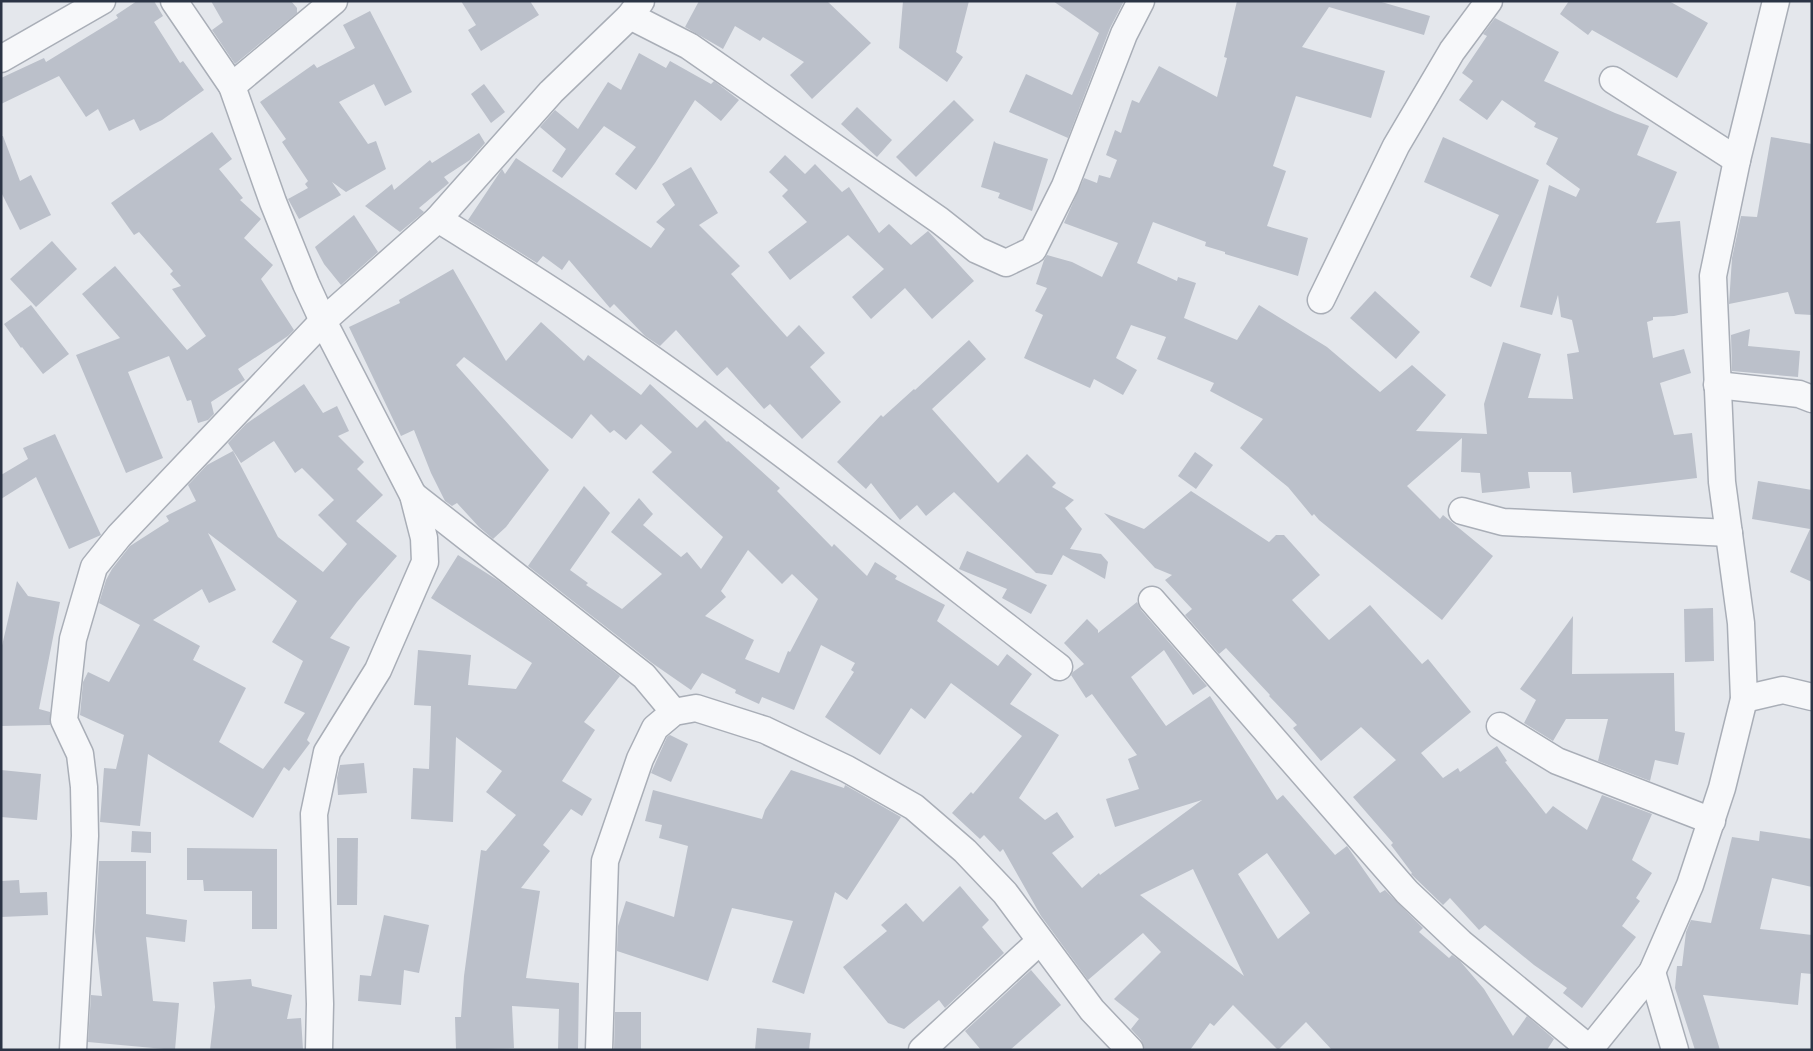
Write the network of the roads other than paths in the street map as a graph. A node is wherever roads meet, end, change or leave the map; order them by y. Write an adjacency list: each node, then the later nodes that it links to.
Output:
1 (102, 1): 8 (street)
2 (174, 1): 10 (street)
3 (334, 1): 10 (street)
4 (1142, 1): 7 (street)
5 (1489, 1): 13 (street)
6 (1776, 1): 11 (street)
7 (635, 9): 12 (street)
8 (1, 59)
9 (1613, 80): 11 (street)
10 (232, 86): 14 (street)
11 (1737, 160): 15 (street)
12 (438, 219): 14 (street); 21 (street)
13 (1321, 300)
14 (323, 321): 17 (street); 30 (street)
15 (1716, 385): 16 (street); 19 (street)
16 (1812, 400)
17 (414, 495): 24 (street); 31 (street)
18 (1462, 511): 19 (street)
19 (1729, 533): 23 (street)
20 (1152, 600): 29 (street)
21 (1059, 667)
22 (1812, 697): 23 (street)
23 (1744, 699): 26 (street)
24 (674, 712): 27 (street); 32 (street)
25 (1500, 726): 26 (street)
26 (1712, 821): 28 (street)
27 (1040, 941): 33 (street); 34 (street)
28 (1652, 972): 29 (street); 35 (street)
29 (1589, 1049)
30 (73, 1050)
31 (320, 1050)
32 (599, 1050)
33 (922, 1050)
34 (1130, 1050)
35 (1675, 1050)

